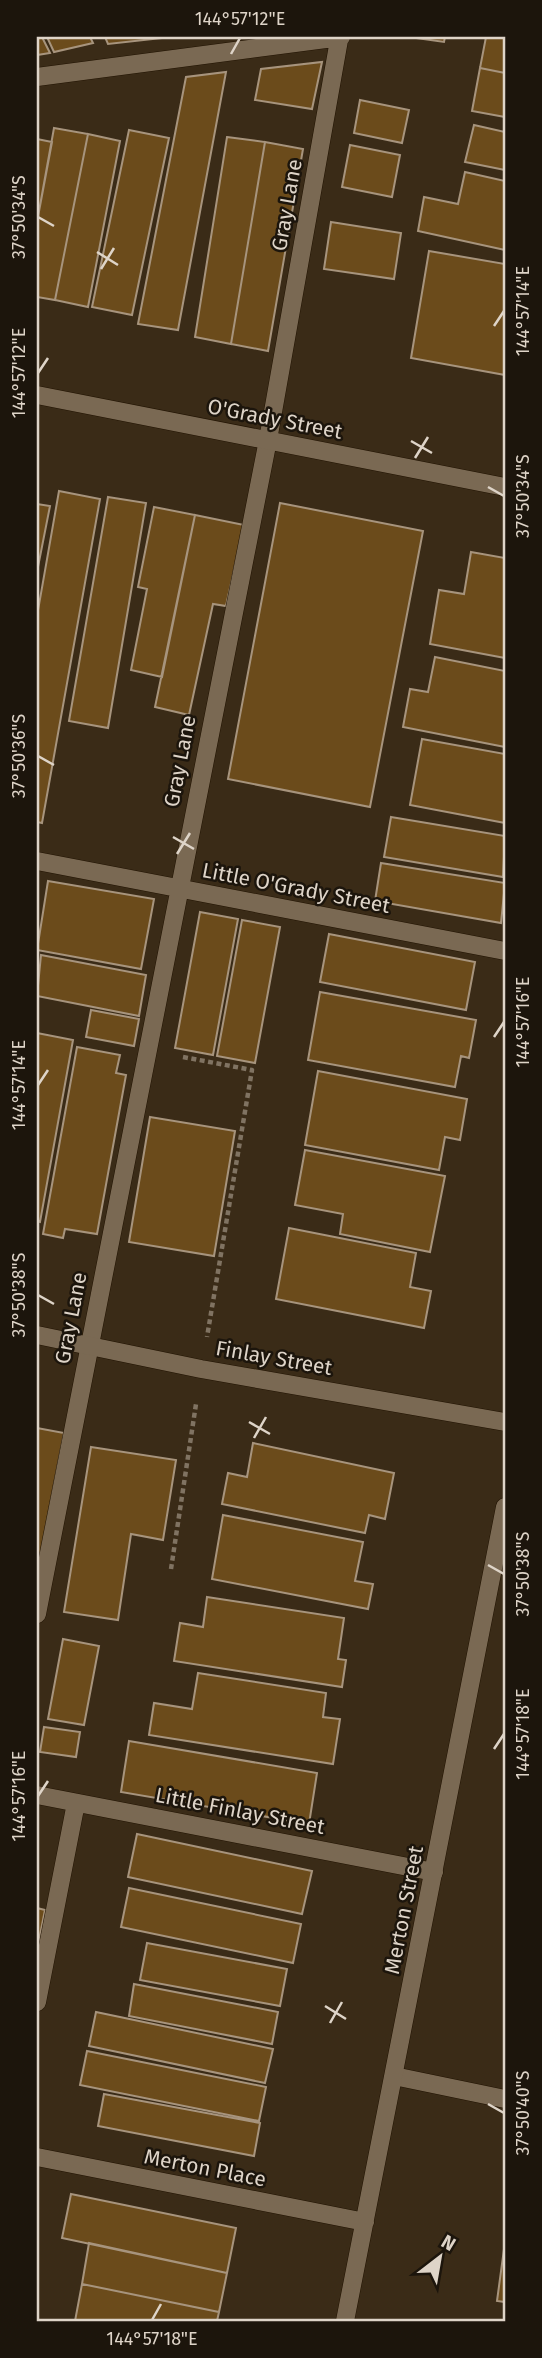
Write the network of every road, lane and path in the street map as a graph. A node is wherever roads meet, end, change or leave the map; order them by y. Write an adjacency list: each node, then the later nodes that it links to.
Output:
1 (340, 38): 2 (street); 4 (street, Gray Lane)
2 (37, 77)
3 (37, 395): 4 (street, O'Grady Street)
4 (268, 440): 5 (street, O'Grady Street); 7 (street, Gray Lane)
5 (505, 487)
6 (37, 861): 7 (street, Little O'Grady Street)
7 (178, 889): 8 (street, Little O'Grady Street); 9 (street, Gray Lane)
8 (505, 951)
9 (146, 1050): 11 (street, Gray Lane); 12 (path)
10 (37, 1335): 11 (street, Finlay Street)
11 (89, 1345): 12 (street, Finlay Street); 16 (street, Gray Lane)
12 (201, 1368): 13 (street, Finlay Street); 15 (path)
13 (505, 1422)
14 (505, 1507): 19 (street, Merton Street)
15 (171, 1569)
16 (37, 1614)
17 (37, 1795): 18 (street, Little Finlay Street)
18 (76, 1803): 19 (street, Little Finlay Street); 20 (street)
19 (434, 1872): 21 (street, Merton Street)
20 (37, 2003)
21 (394, 2077): 22 (street); 24 (street, Merton Street)
22 (505, 2099)
23 (37, 2157): 24 (street, Merton Place)
24 (365, 2222): 25 (street, Merton Street)
25 (345, 2321)

